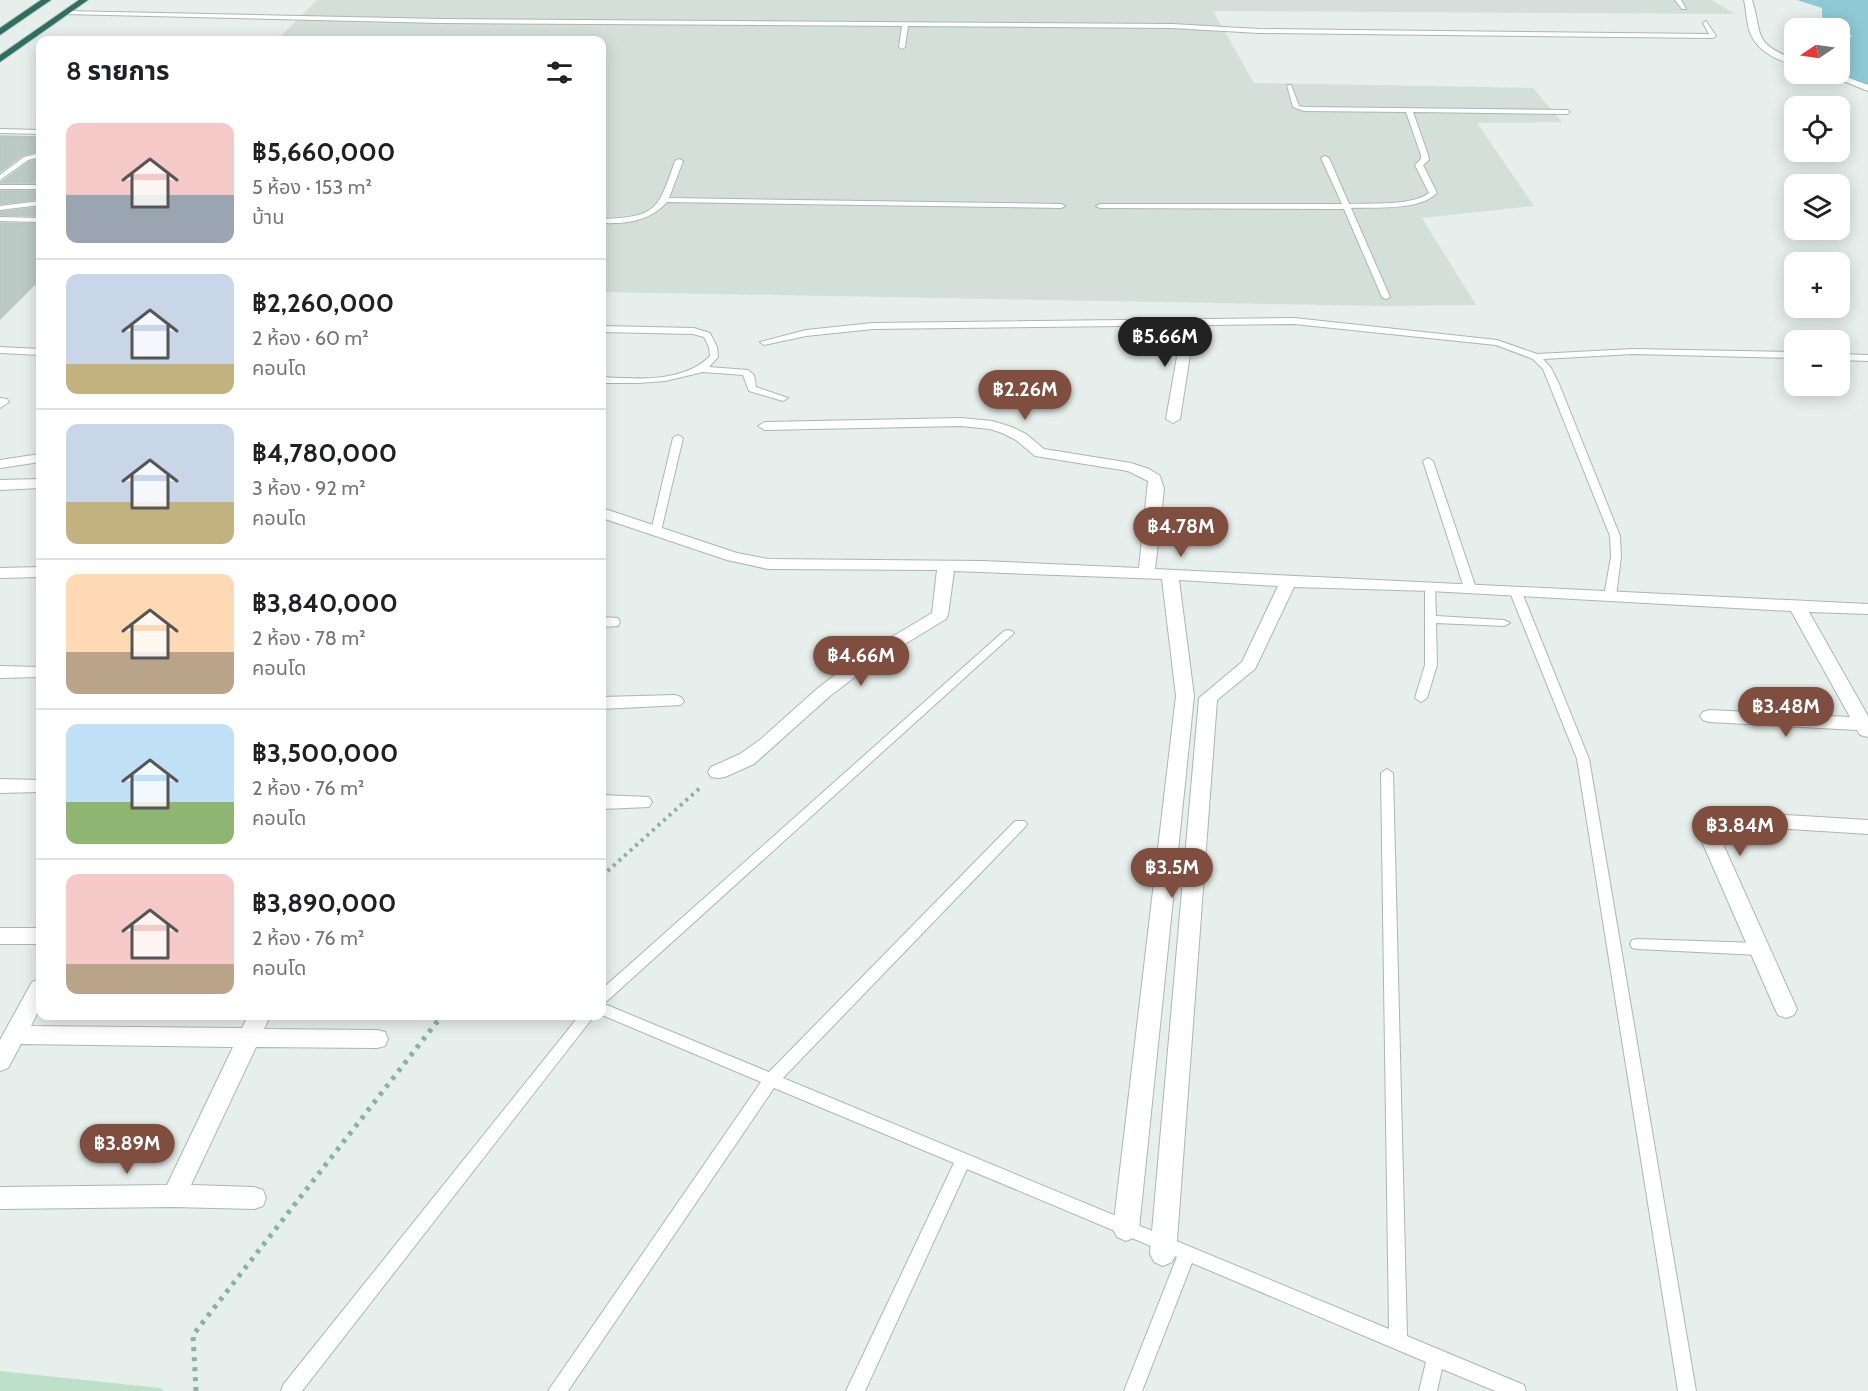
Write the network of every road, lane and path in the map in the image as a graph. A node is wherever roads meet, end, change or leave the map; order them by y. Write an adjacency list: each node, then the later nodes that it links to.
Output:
1 (47, 0): 9 (highway)
2 (84, 0): 6 (highway)
3 (1678, 0): 5 (lane)
4 (1748, 0): 12 (street)
5 (1684, 8)
6 (66, 13): 8 (lane); 11 (highway)
7 (1706, 23): 8 (lane)
8 (905, 24): 10 (lane)
9 (0, 32)
10 (902, 47)
11 (0, 59)
12 (1784, 59)
13 (1850, 81): 15 (street)
14 (1289, 86): 16 (lane)
15 (1868, 88)
16 (1409, 110): 17 (lane); 33 (lane)
17 (1567, 112)
18 (0, 131): 19 (lane)
19 (36, 132)
20 (36, 155): 24 (lane)
21 (1325, 158): 33 (lane)
22 (679, 161): 28 (lane)
23 (36, 162): 24 (lane)
24 (21, 163): 25 (lane)
25 (0, 178)
26 (0, 187): 27 (lane)
27 (36, 188)
28 (664, 200): 30 (lane); 36 (lane)
29 (36, 204): 32 (lane)
30 (1061, 206)
31 (1100, 206): 33 (lane)
32 (0, 208)
33 (1348, 208): 37 (lane)
34 (0, 219): 35 (lane)
35 (36, 220)
36 (606, 221)
37 (1386, 297)
38 (1189, 323): 40 (lane); 44 (lane); 50 (street)
39 (606, 329): 47 (lane)
40 (764, 342)
41 (0, 350): 42 (lane)
42 (36, 352)
43 (1784, 355): 44 (lane)
44 (1536, 357): 69 (lane)
45 (1850, 357): 46 (lane)
46 (1868, 358)
47 (700, 369): 48 (lane); 49 (lane)
48 (606, 380)
49 (783, 398)
50 (1173, 419)
51 (765, 426): 63 (street)
52 (678, 438): 59 (lane)
53 (36, 459): 55 (street)
54 (1428, 461): 67 (lane)
55 (0, 464)
56 (36, 484): 57 (street)
57 (0, 485)
58 (606, 514): 59 (street)
59 (656, 531): 60 (street)
60 (946, 566): 63 (street); 82 (street)
61 (36, 572): 62 (street)
62 (0, 573)
63 (1146, 573): 64 (street)
64 (1170, 574): 65 (street); 110 (street)
65 (1288, 581): 66 (street); 111 (street)
66 (1430, 586): 67 (street); 72 (lane)
67 (1470, 588): 68 (street)
68 (1515, 590): 69 (street); 122 (lane)
69 (1610, 596): 70 (street)
70 (1797, 606): 71 (street); 81 (street)
71 (1868, 609)
72 (1430, 619): 73 (lane); 77 (lane)
73 (1504, 623)
74 (1008, 633): 95 (lane)
75 (0, 672): 76 (street)
76 (36, 672)
77 (1421, 698)
78 (675, 701): 79 (street)
79 (606, 703)
80 (1709, 716): 81 (street)
81 (1866, 728)
82 (718, 772): 90 (path)
83 (1387, 773): 113 (lane)
84 (0, 786): 85 (street)
85 (36, 786)
86 (606, 802): 87 (street)
87 (642, 802)
88 (1020, 824): 105 (lane)
89 (1868, 826): 94 (street)
90 (606, 872)
91 (0, 936): 92 (street)
92 (36, 936)
93 (1637, 944): 94 (lane)
94 (1759, 948): 97 (street)
95 (606, 994)
96 (36, 996): 102 (street)
97 (1786, 1009)
98 (606, 1011): 105 (lane)
99 (440, 1020): 115 (path)
100 (584, 1020): 116 (lane)
101 (254, 1026): 102 (street); 103 (street); 107 (street)
102 (16, 1035): 104 (street)
103 (377, 1039)
104 (0, 1061)
105 (771, 1080): 106 (lane); 117 (lane)
106 (963, 1161): 110 (lane); 118 (lane)
107 (174, 1196): 108 (street); 109 (street)
108 (0, 1198)
109 (254, 1198)
110 (1126, 1229): 111 (lane)
111 (1163, 1250): 112 (lane)
112 (1187, 1254): 113 (lane); 119 (lane)
113 (1398, 1342): 114 (lane)
114 (1436, 1358): 120 (lane); 121 (lane)
115 (196, 1391)
116 (290, 1391)
117 (557, 1391)
118 (855, 1391)
119 (1133, 1391)
120 (1428, 1391)
121 (1517, 1391)
122 (1687, 1391)

